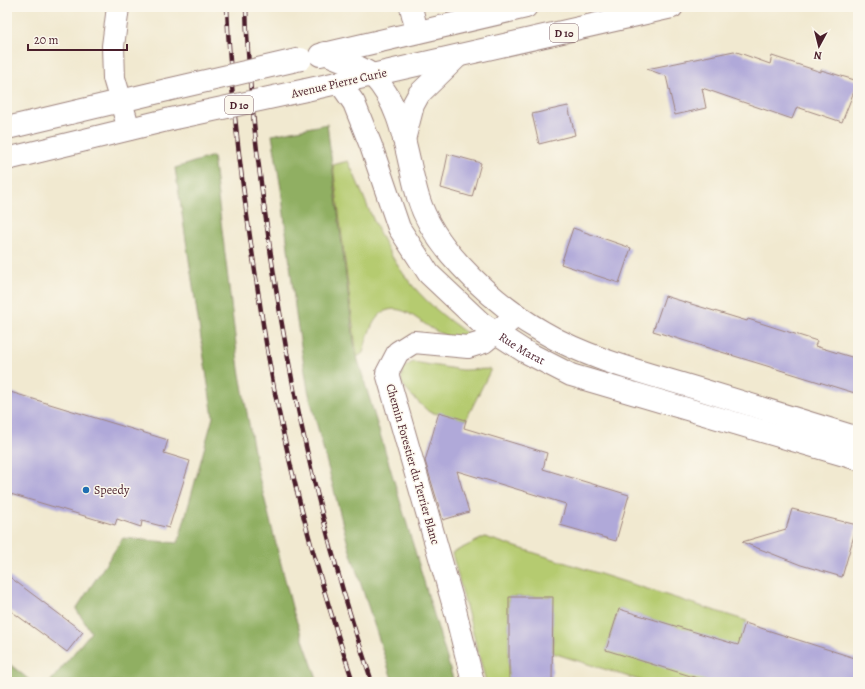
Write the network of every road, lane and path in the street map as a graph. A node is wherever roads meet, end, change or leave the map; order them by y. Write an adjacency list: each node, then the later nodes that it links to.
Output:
1 (118, 7): 11 (main road)
2 (411, 7): 5 (main road)
3 (526, 7): 5 (main road)
4 (671, 7): 8 (main road, Avenue Pierre Curie / D 10)
5 (417, 32): 6 (main road)
6 (389, 38): 7 (main road); 9 (main road, D 10)
7 (325, 53): 9 (main road, Rue Marat); 11 (main road, bridge)
8 (457, 57): 9 (main road, Avenue Pierre Curie / D 10); 14 (main road, Rue Marat)
9 (364, 71): 10 (main road, Avenue Pierre Curie / D 10); 14 (main road, Rue Marat)
10 (340, 83): 13 (main road, Avenue Pierre Curie / D 10, bridge); 17 (main road, Rue Marat)
11 (121, 102): 12 (main road); 13 (main road)
12 (7, 128)
13 (129, 129): 15 (main road, Avenue Pierre Curie / D 10)
14 (404, 140): 16 (main road, Rue Marat)
15 (7, 159)
16 (517, 315): 17 (main road, Chemin Forestier du Terrier Blanc); 18 (main road, Rue Marat)
17 (497, 333): 19 (main road, Rue Marat); 20 (main road, Chemin Forestier du Terrier Blanc)
18 (858, 438)
19 (858, 459)
20 (473, 682)

